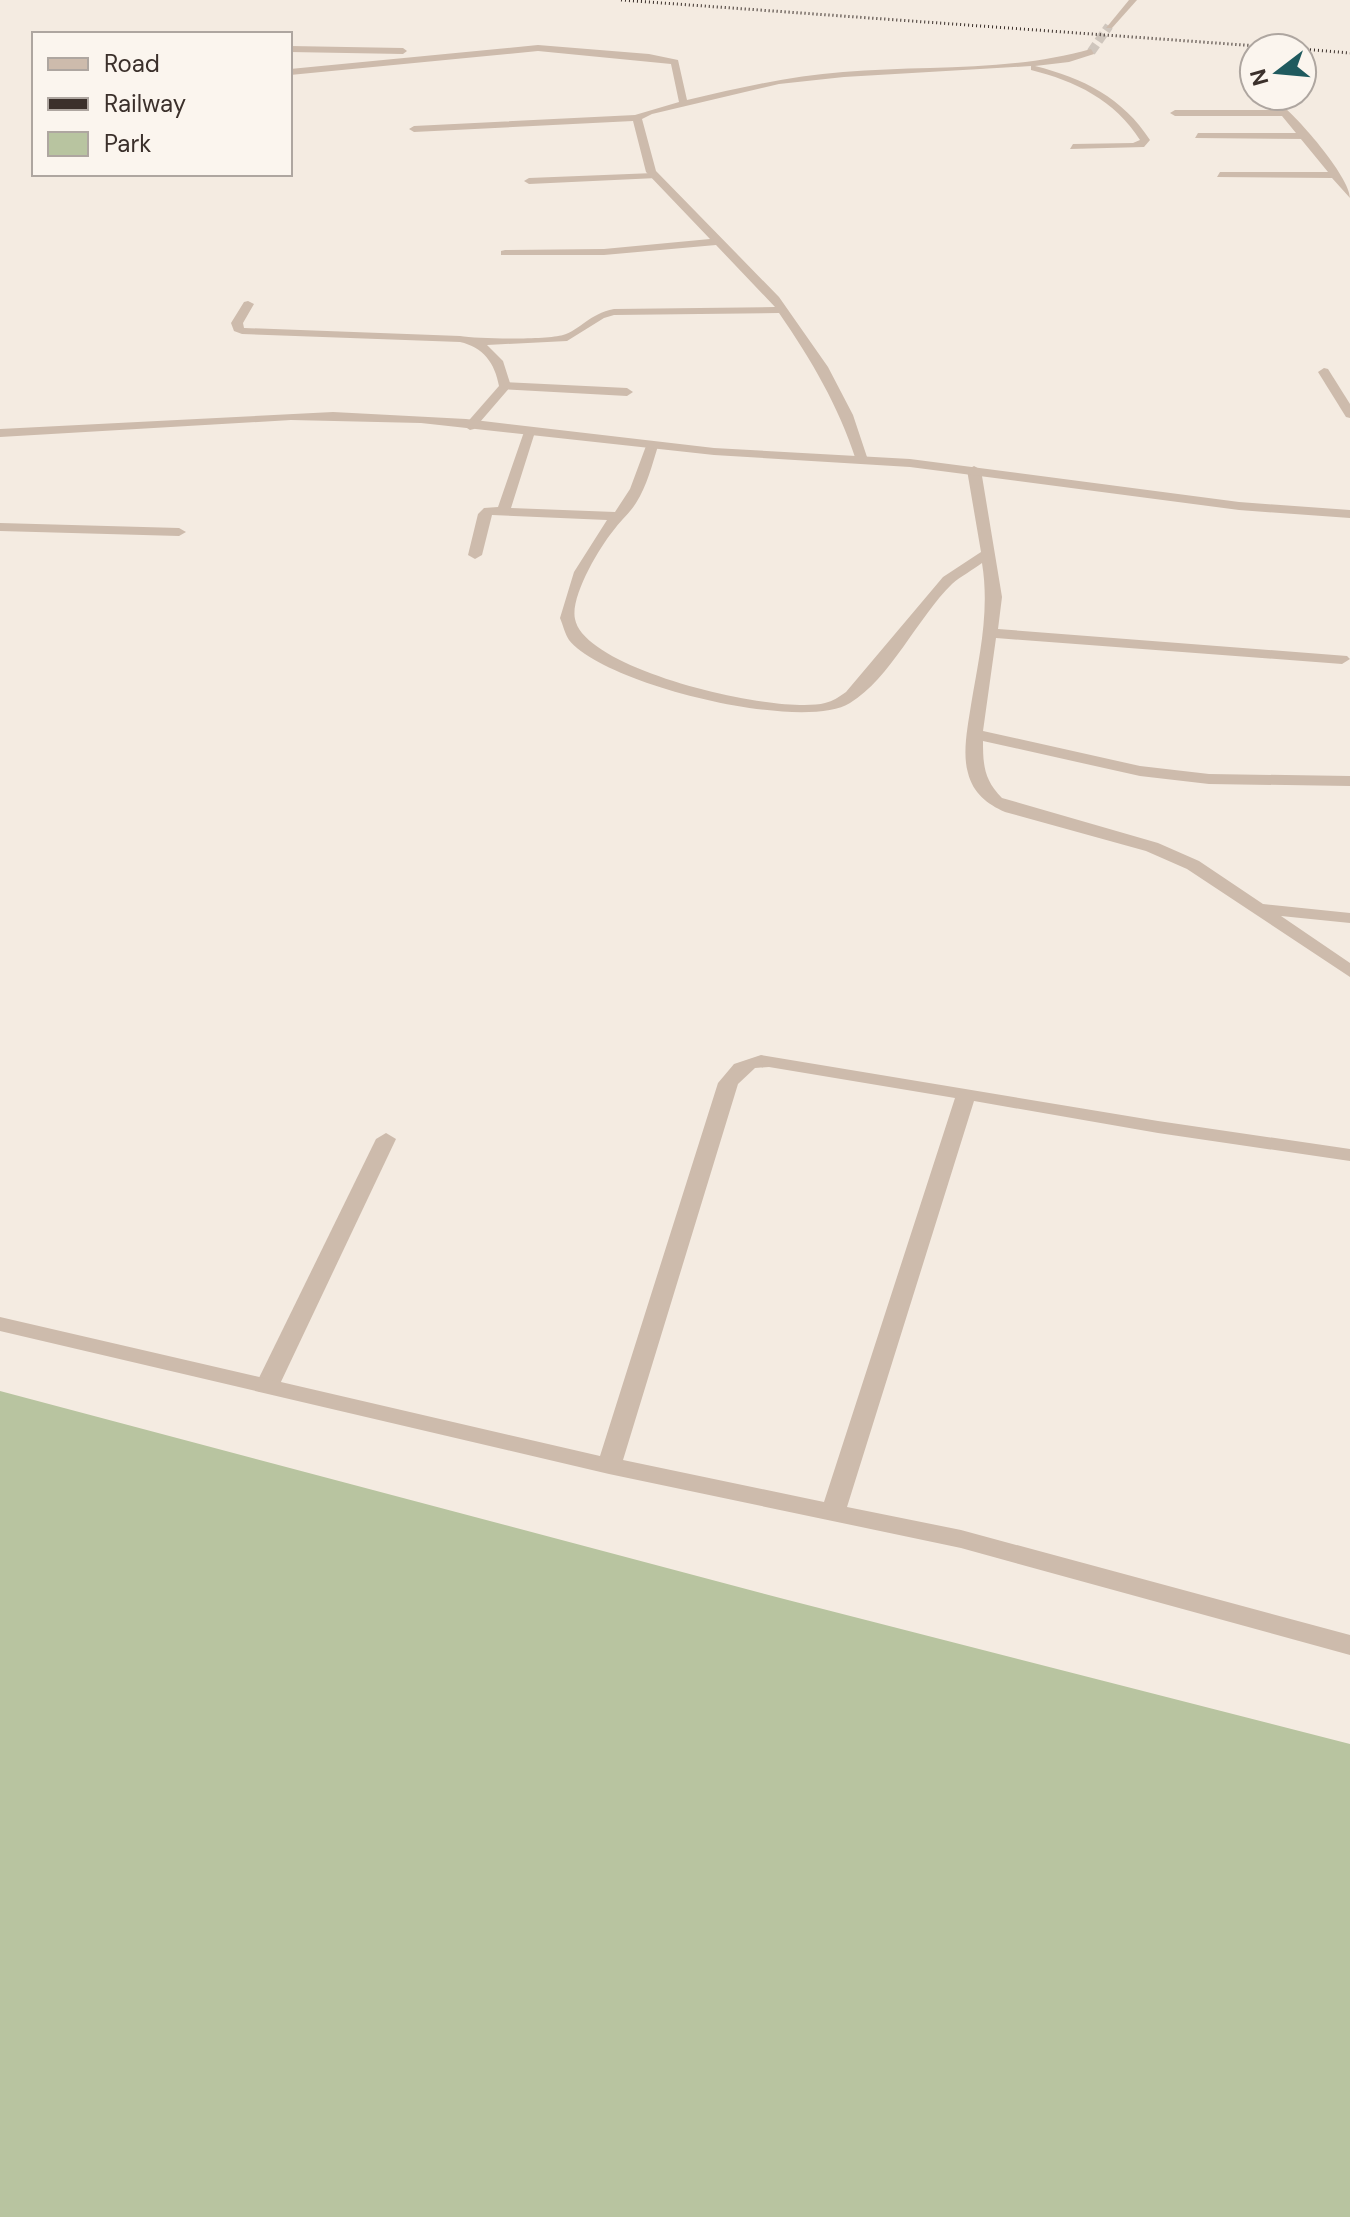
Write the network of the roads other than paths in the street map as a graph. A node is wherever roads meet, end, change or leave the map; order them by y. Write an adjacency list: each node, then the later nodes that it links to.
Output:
1 (1133, 0): 2 (street)
2 (1109, 26)
3 (292, 49): 5 (street)
4 (1091, 52): 6 (street)
5 (475, 54): 7 (street); 8 (street)
6 (1018, 65): 8 (street); 15 (street)
7 (292, 72)
8 (684, 105): 11 (street)
9 (1175, 113): 10 (street)
10 (1284, 113): 14 (street)
11 (637, 118): 12 (street); 18 (street)
12 (414, 129)
13 (1198, 136): 14 (street)
14 (1306, 136): 17 (street)
15 (1073, 147)
16 (1220, 175): 17 (street)
17 (1336, 175): 20 (street)
18 (654, 176): 19 (street); 21 (street)
19 (529, 181)
20 (1350, 194)
21 (720, 241): 22 (street); 24 (street)
22 (505, 253)
23 (248, 304): 25 (street)
24 (783, 310): 25 (street); 34 (street)
25 (476, 342): 27 (street)
26 (1324, 372): 29 (street)
27 (505, 386): 28 (street); 30 (street)
28 (627, 392)
29 (1350, 414)
30 (470, 426): 31 (street); 32 (street)
31 (529, 432): 33 (street); 36 (street)
32 (0, 433)
33 (652, 446): 34 (street); 38 (street)
34 (862, 460): 35 (street)
35 (974, 470): 37 (street); 41 (street)
36 (504, 510): 38 (street); 42 (street)
37 (1350, 514)
38 (618, 516): 41 (street)
39 (0, 527): 40 (street)
40 (179, 532)
41 (988, 553): 43 (street)
42 (475, 555)
43 (990, 633): 44 (street); 45 (street)
44 (1342, 659)
45 (975, 734): 46 (street); 47 (street)
46 (1350, 781)
47 (1260, 909): 48 (street); 49 (street)
48 (1350, 918)
49 (1350, 971)
50 (967, 1093): 52 (street); 55 (street); 56 (street)
51 (386, 1139): 54 (street)
52 (1350, 1155)
53 (0, 1324): 54 (street)
54 (267, 1386): 55 (street)
55 (609, 1466): 56 (street)
56 (833, 1513): 57 (street)
57 (1350, 1645)

